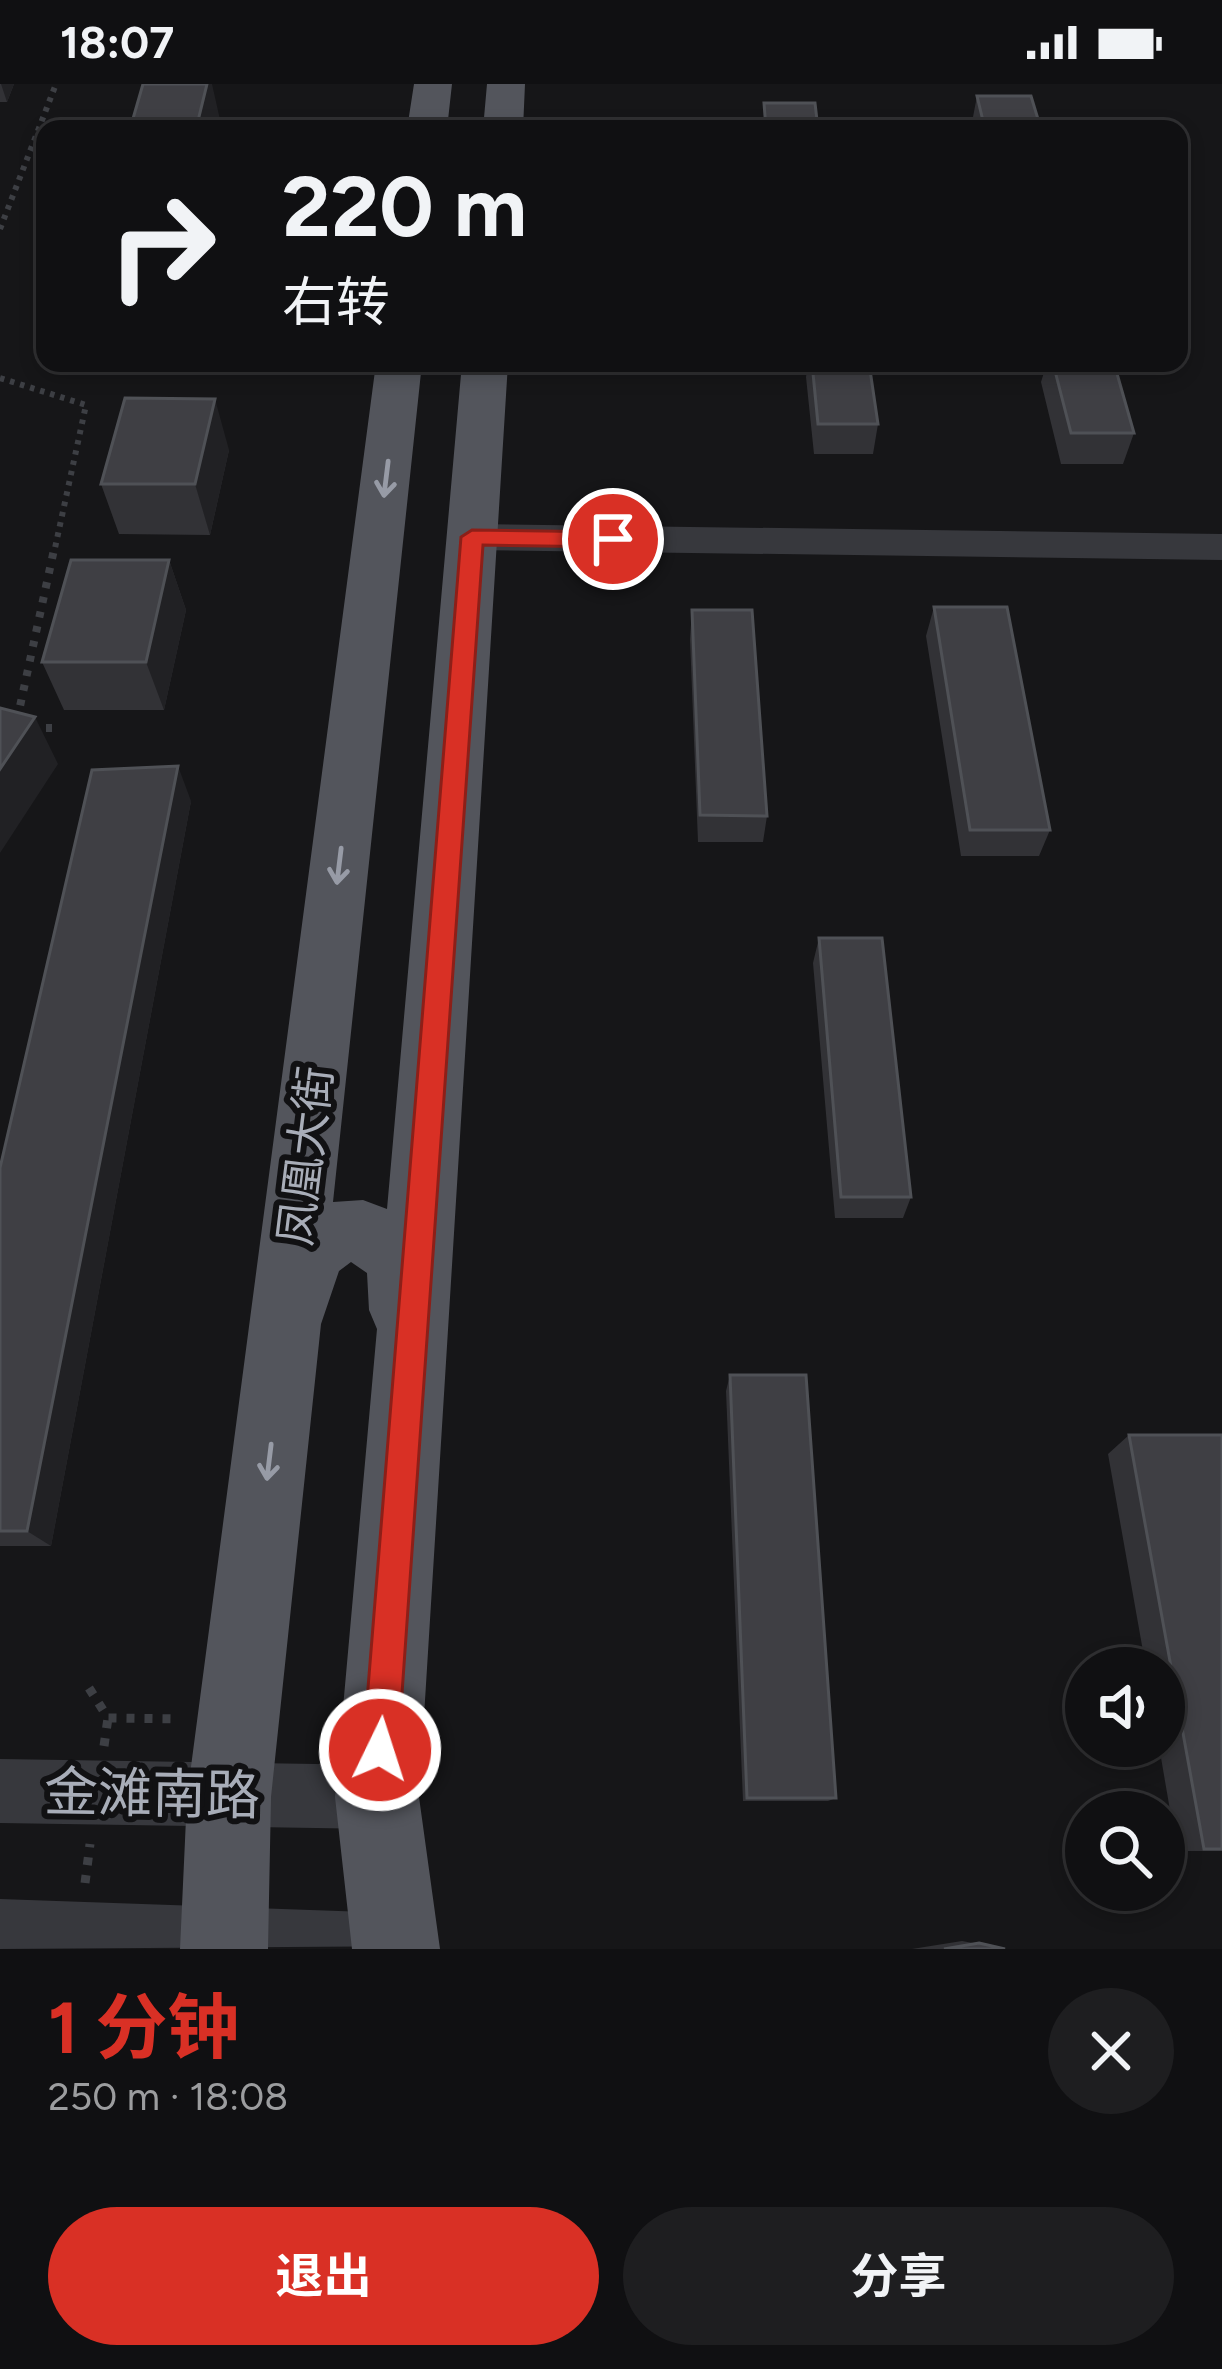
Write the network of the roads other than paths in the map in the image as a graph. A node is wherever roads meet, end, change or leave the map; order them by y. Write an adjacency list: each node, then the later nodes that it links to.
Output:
1 (433, 84): 3 (main road)
2 (506, 84): 4 (main road)
3 (428, 120)
4 (504, 120)
5 (398, 372): 10 (main road, 凤凰大街, one-way to 10)
6 (484, 372): 7 (main road)
7 (472, 537): 8 (street); 9 (main road)
8 (1222, 547)
9 (409, 1371): 10 (main road); 13 (main road)
10 (278, 1387): 12 (main road, 凤凰大街, one-way to 12)
11 (0, 1791): 12 (street, 金滩南路)
12 (229, 1797): 13 (street, 金滩南路); 15 (main road, 凤凰大街)
13 (377, 1798): 16 (main road)
14 (0, 1933): 15 (street)
15 (222, 1945): 16 (street)
16 (396, 1947)

